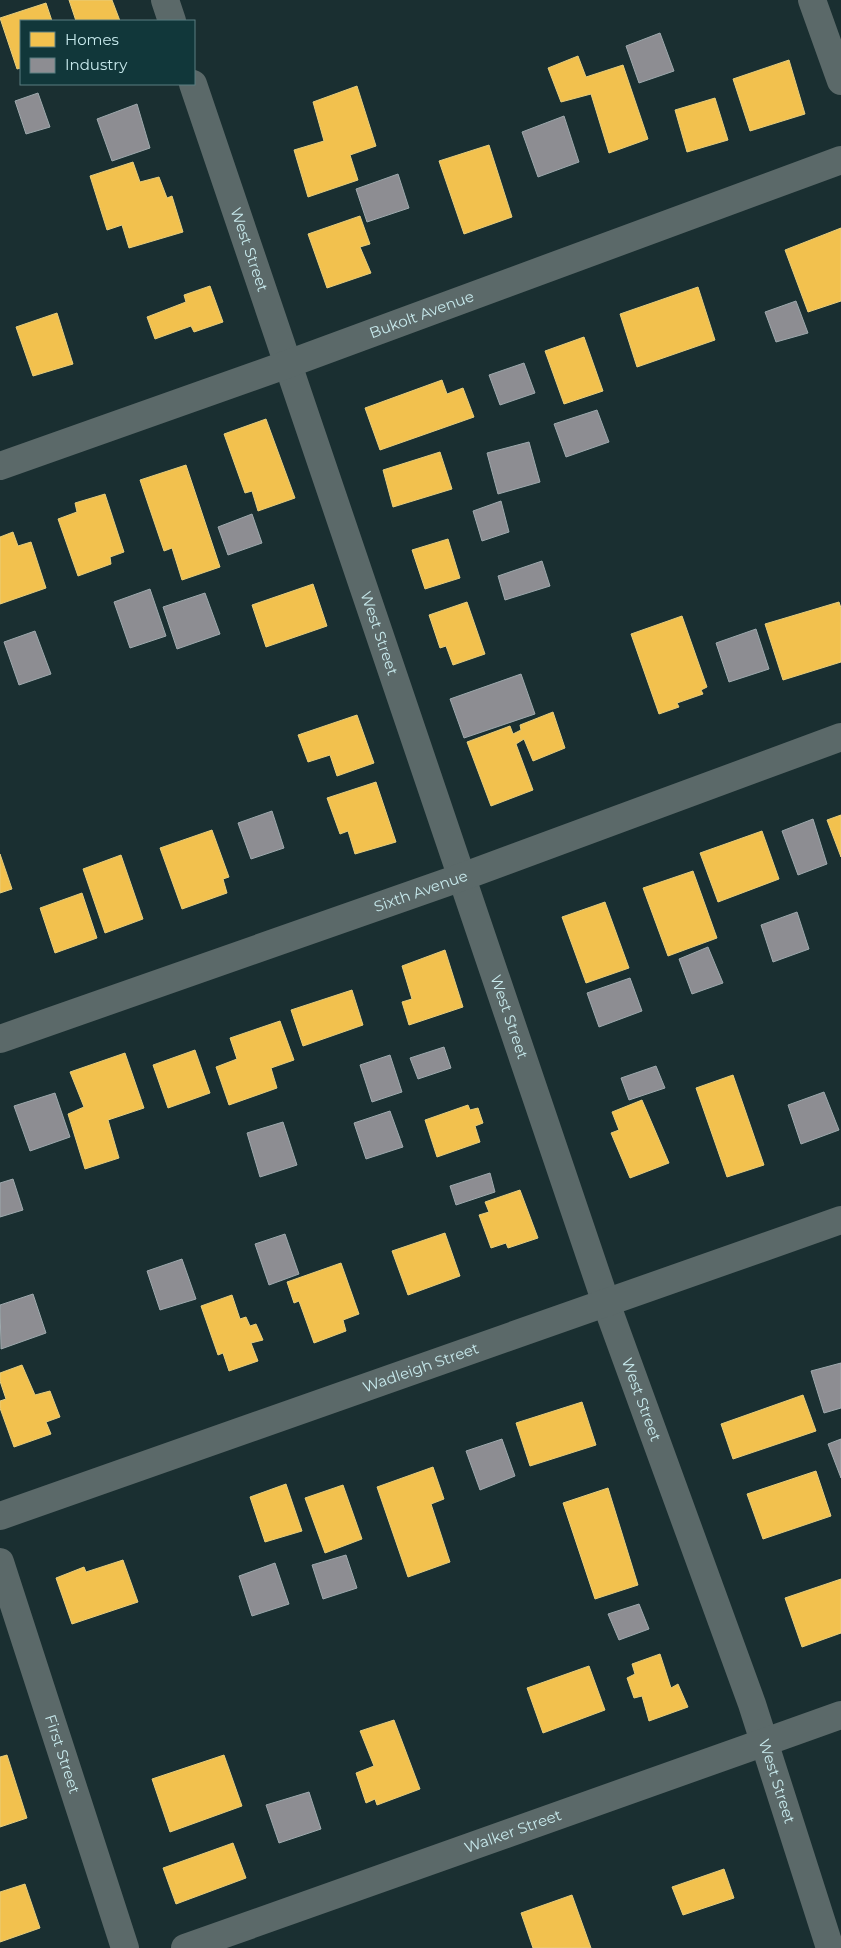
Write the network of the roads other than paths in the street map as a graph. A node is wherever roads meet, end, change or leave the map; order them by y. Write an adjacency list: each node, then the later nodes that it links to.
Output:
1 (165, 0): 3 (street)
2 (812, 0): 4 (street)
3 (172, 20)
4 (841, 81)
5 (193, 85): 7 (street, West Street)
6 (841, 160): 7 (street, Bukolt Avenue)
7 (288, 364): 8 (street, Bukolt Avenue); 10 (street, West Street)
8 (0, 466)
9 (841, 737): 10 (street, Sixth Avenue)
10 (462, 878): 11 (street, Sixth Avenue); 13 (street, West Street)
11 (0, 1039)
12 (841, 1220): 13 (street, Wadleigh Street)
13 (606, 1303): 14 (street, Wadleigh Street); 17 (street, West Street)
14 (0, 1516)
15 (0, 1562): 18 (street, First Street)
16 (841, 1715): 17 (street, Walker Street)
17 (765, 1742): 19 (street, Walker Street); 20 (street, West Street)
18 (125, 1948)
19 (185, 1948)
20 (830, 1948)

